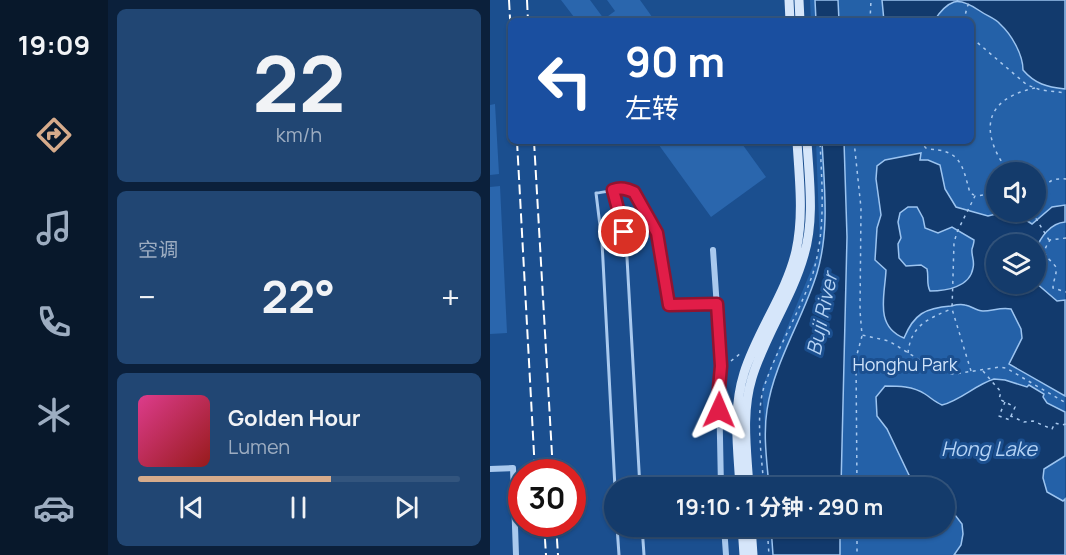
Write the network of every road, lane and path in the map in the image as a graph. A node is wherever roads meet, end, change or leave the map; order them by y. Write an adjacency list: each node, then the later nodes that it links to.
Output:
1 (789, 0): 5 (main road)
2 (799, 0): 6 (main road)
3 (871, 0): 7 (path)
4 (971, 0): 8 (path)
5 (790, 18)
6 (800, 18)
7 (870, 18)
8 (965, 18)
9 (974, 40): 10 (path)
10 (1035, 88): 11 (path); 17 (path)
11 (1066, 93)
12 (797, 144): 44 (main road)
13 (807, 144): 45 (main road)
14 (820, 144): 46 (path)
15 (854, 144): 30 (path)
16 (922, 144): 22 (path)
17 (1002, 162)
18 (1066, 179): 19 (path)
19 (1046, 183)
20 (613, 190): 28 (lane); 41 (lane); 42 (lane)
21 (986, 195): 22 (path)
22 (975, 196): 29 (path)
23 (1039, 222): 25 (path)
24 (1066, 238): 25 (path)
25 (1050, 240): 27 (path)
26 (713, 250): 28 (street)
27 (1066, 292)
28 (717, 304): 43 (street)
29 (952, 309): 32 (path); 35 (path)
30 (862, 335): 32 (path); 47 (path)
31 (743, 352): 33 (path)
32 (908, 353): 35 (path)
33 (731, 361)
34 (983, 370): 35 (path); 36 (path); 37 (path)
35 (972, 372)
36 (1005, 402): 38 (path); 38 (path)
37 (1066, 403)
38 (1011, 417): 39 (path)
39 (1066, 424)
40 (490, 469): 55 (street)
41 (614, 477)
42 (639, 477)
43 (721, 477)
44 (739, 477)
45 (748, 477)
46 (763, 477)
47 (857, 477)
48 (618, 537): 56 (lane)
49 (643, 537): 57 (lane)
50 (725, 537): 58 (street)
51 (743, 537): 59 (main road)
52 (752, 537): 60 (main road)
53 (768, 537): 61 (path)
54 (857, 537): 62 (path)
55 (516, 555)
56 (619, 555)
57 (644, 555)
58 (726, 555)
59 (744, 555)
60 (753, 555)
61 (769, 555)
62 (858, 555)

